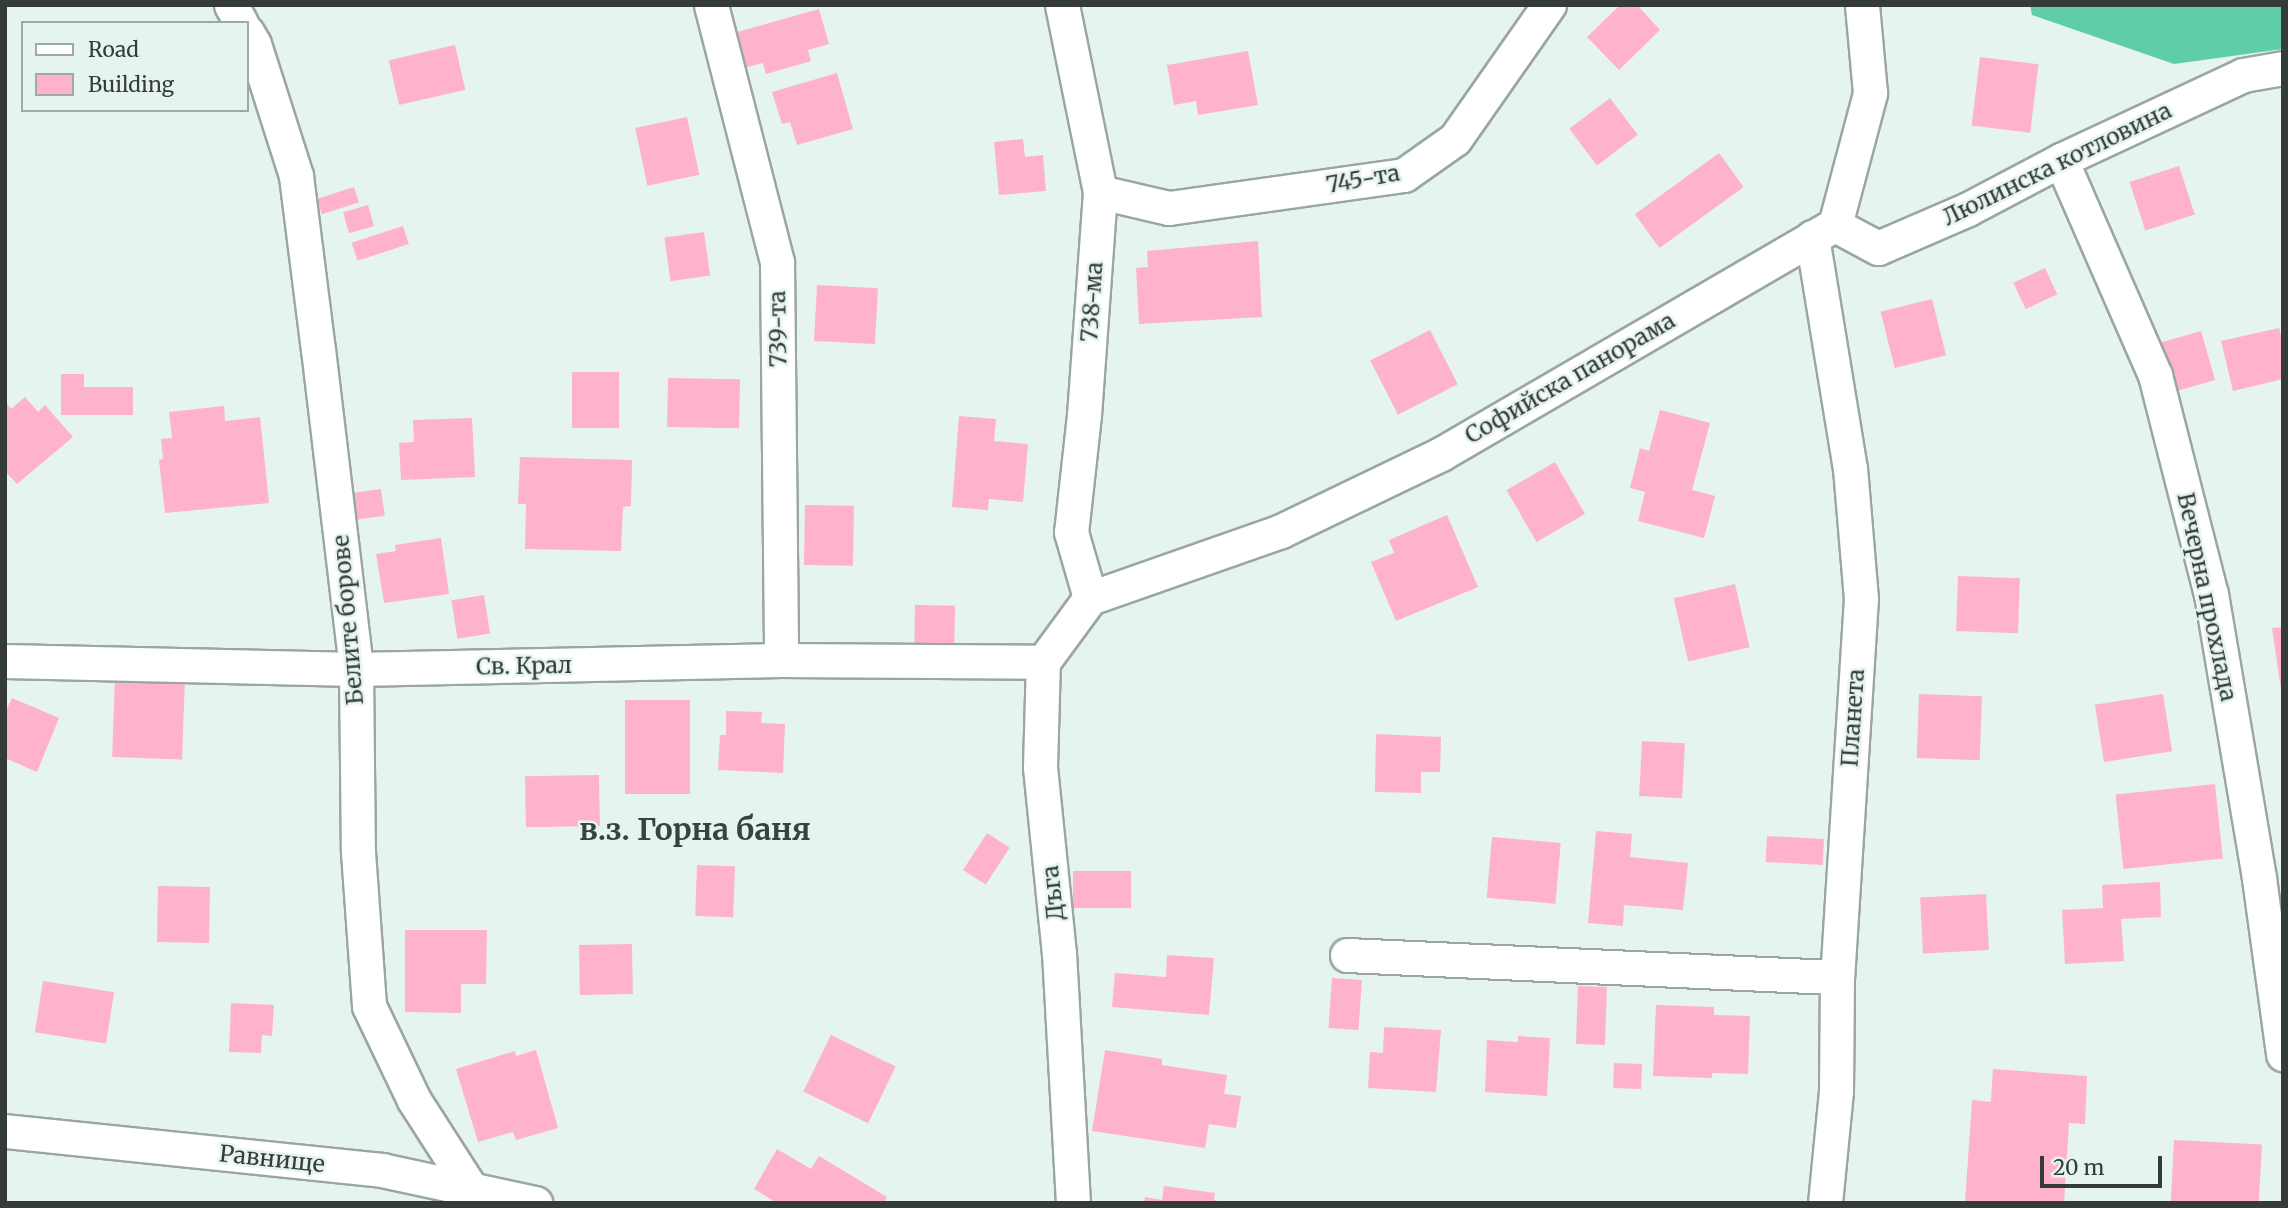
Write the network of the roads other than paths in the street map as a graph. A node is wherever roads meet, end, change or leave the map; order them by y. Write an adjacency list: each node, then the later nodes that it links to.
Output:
1 (231, 5): 6 (street)
2 (711, 5): 13 (street, 739-та)
3 (1062, 5): 10 (street, 738-ма)
4 (1549, 5): 10 (street, 745-та)
5 (1862, 5): 11 (street)
6 (240, 21)
7 (248, 34): 16 (street, Белите борове)
8 (2283, 68): 9 (street, Люлинска котловина)
9 (2061, 160): 11 (street, Люлинска котловина); 19 (street, Вечерна прохлада)
10 (1100, 192): 12 (street, 738-ма)
11 (1823, 231): 12 (street, Софийска панорама); 18 (street, Планета)
12 (1090, 598): 15 (street)
13 (781, 660): 15 (street, Св. Крал); 16 (street, Св. Крал)
14 (5, 661): 16 (street, Св. Крал)
15 (1043, 662): 23 (street, Дъга)
16 (356, 669): 21 (street, Белите борове)
17 (1347, 955): 18 (street)
18 (1837, 977): 24 (street, Планета)
19 (2283, 1054)
20 (5, 1131): 21 (street, Равнище)
21 (472, 1192): 22 (street, Равнище)
22 (536, 1203)
23 (1073, 1203)
24 (1825, 1203)

